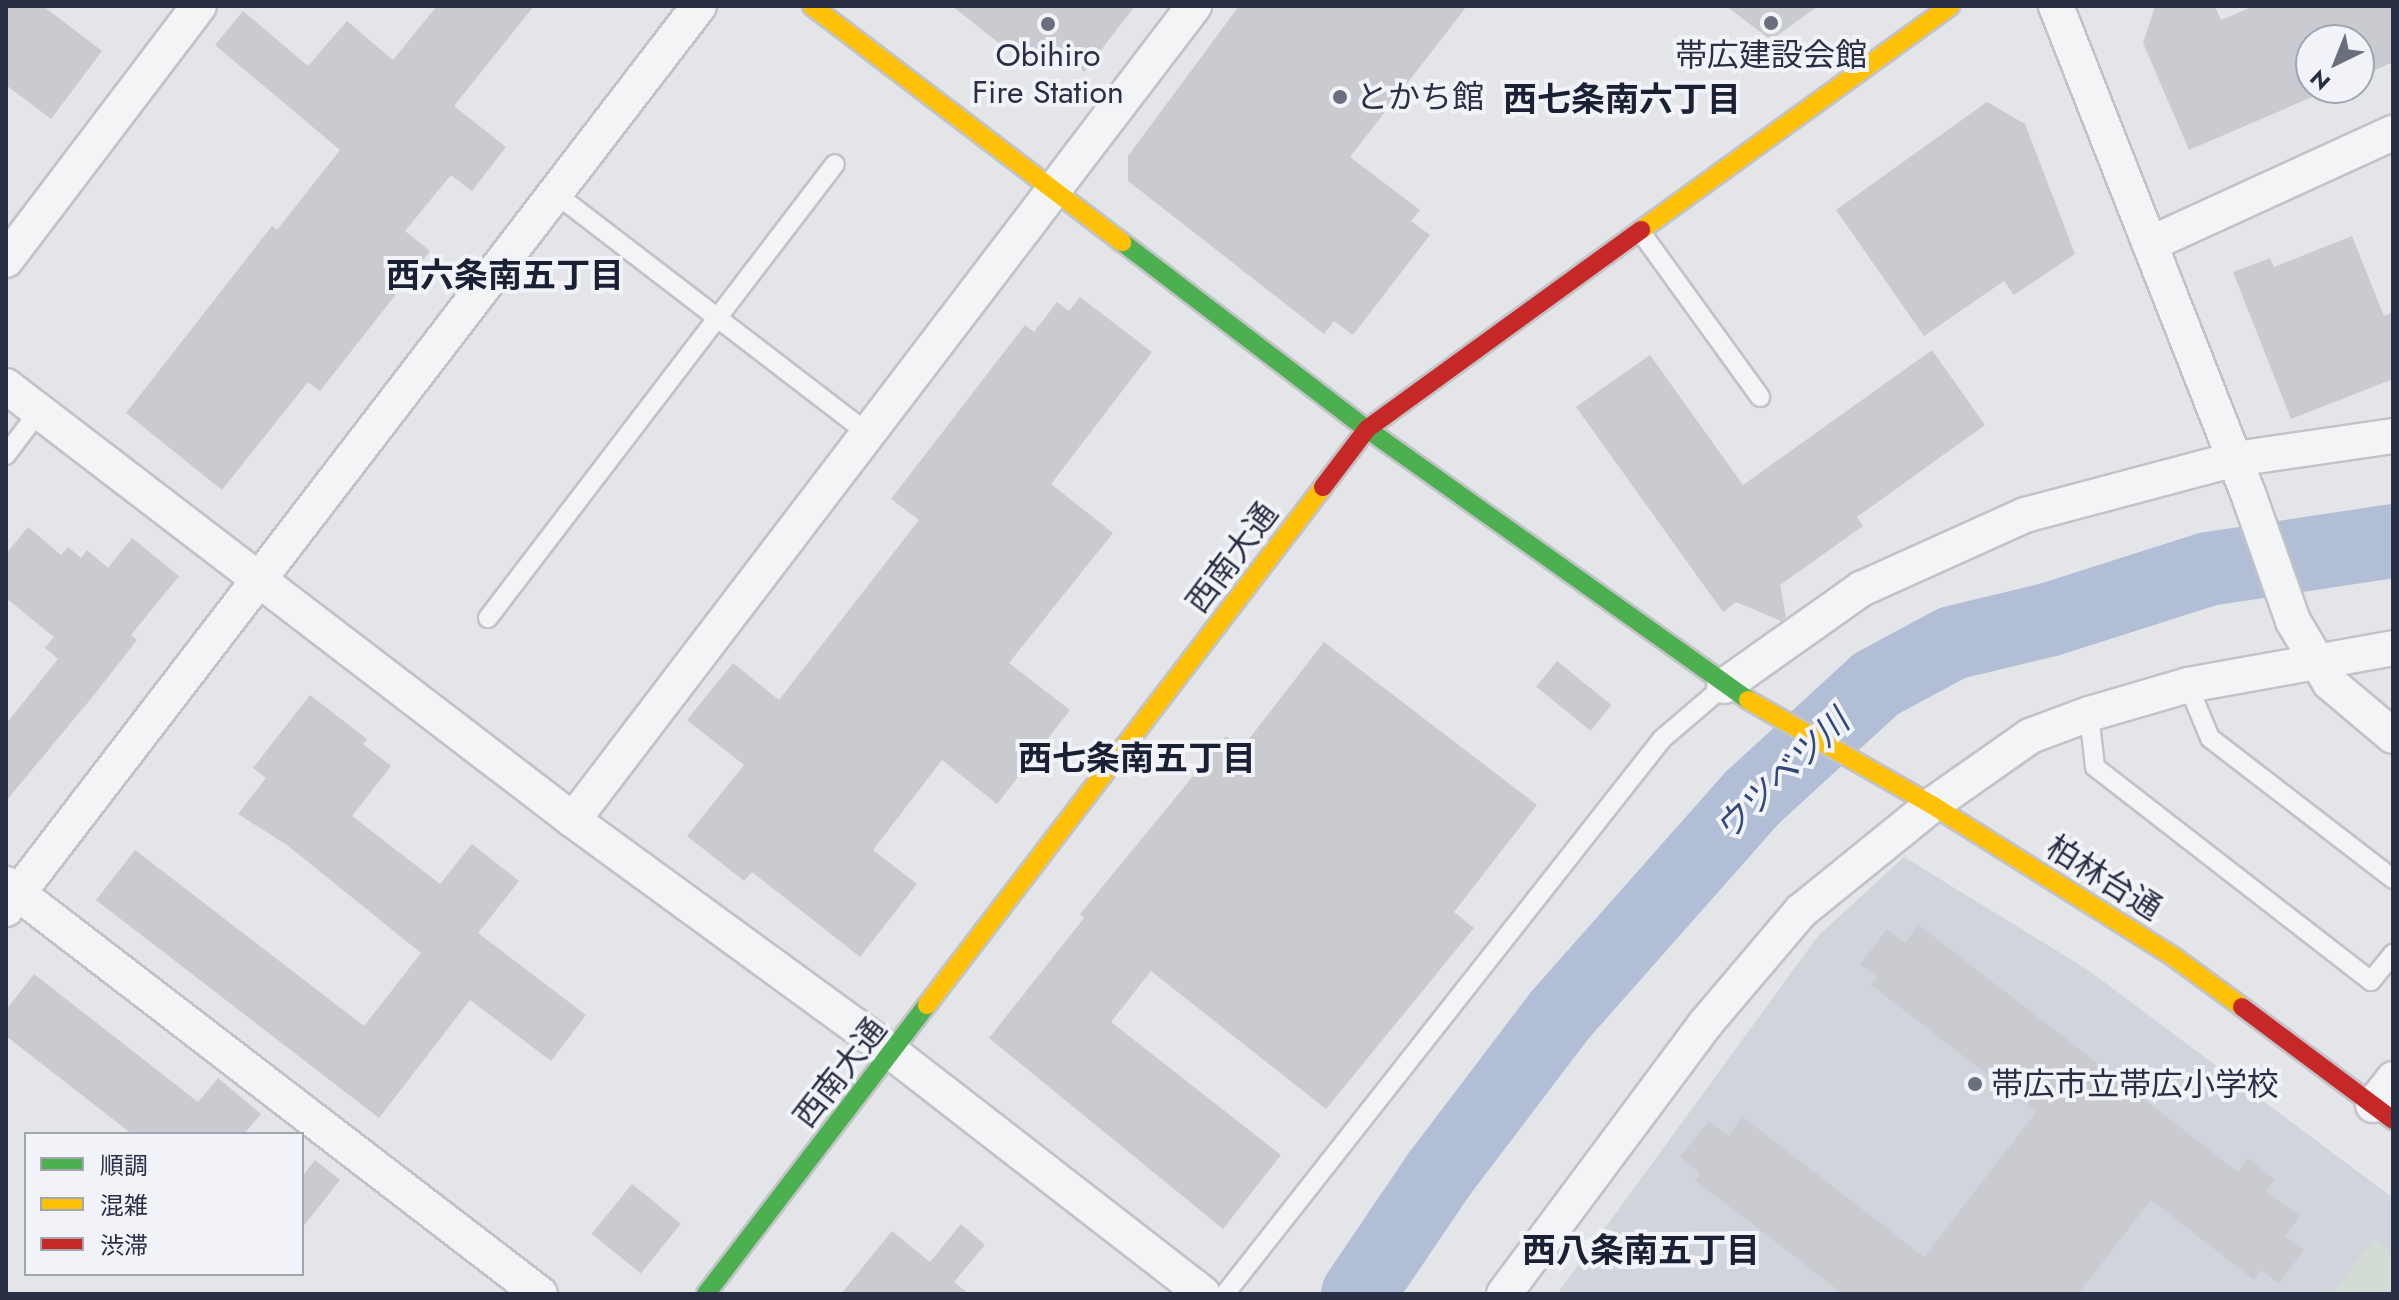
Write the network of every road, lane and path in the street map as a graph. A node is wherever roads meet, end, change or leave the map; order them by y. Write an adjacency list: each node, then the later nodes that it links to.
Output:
1 (199, 6): 13 (street)
2 (699, 6): 10 (street)
3 (812, 6): 9 (street, 柏林台通)
4 (1194, 6): 9 (street)
5 (1950, 6): 11 (street, 西南大通)
6 (2056, 6): 12 (street)
7 (2393, 133): 12 (street)
8 (835, 164): 14 (lane)
9 (1056, 189): 18 (street, 柏林台通); 19 (street)
10 (556, 194): 14 (lane); 23 (street)
11 (1640, 231): 16 (lane); 18 (street, 西南大通)
12 (2150, 244): 22 (street)
13 (6, 260)
14 (718, 317): 19 (lane); 24 (lane)
15 (6, 386): 17 (street)
16 (1760, 397)
17 (39, 411): 21 (lane); 23 (street)
18 (1367, 429): 28 (street, 柏林台通); 36 (street, 西南大通)
19 (868, 433): 32 (street)
20 (2393, 436): 22 (street)
21 (6, 455)
22 (2235, 459): 26 (street); 28 (street)
23 (264, 579): 32 (street); 34 (street)
24 (488, 618)
25 (2393, 648): 26 (street)
26 (2316, 660): 27 (street); 30 (street)
27 (2188, 685): 29 (street); 33 (lane)
28 (1724, 686): 31 (street, 柏林台通); 41 (lane)
29 (2089, 714): 31 (street); 35 (lane)
30 (2393, 736)
31 (1932, 805): 37 (street, 柏林台通); 42 (street)
32 (573, 820): 36 (street)
33 (2393, 879)
34 (10, 896): 38 (street)
35 (2393, 954)
36 (894, 1054): 39 (street, 西南大通); 40 (street)
37 (2386, 1101)
38 (540, 1294)
39 (706, 1294)
40 (1203, 1294)
41 (1225, 1294)
42 (1504, 1294)

